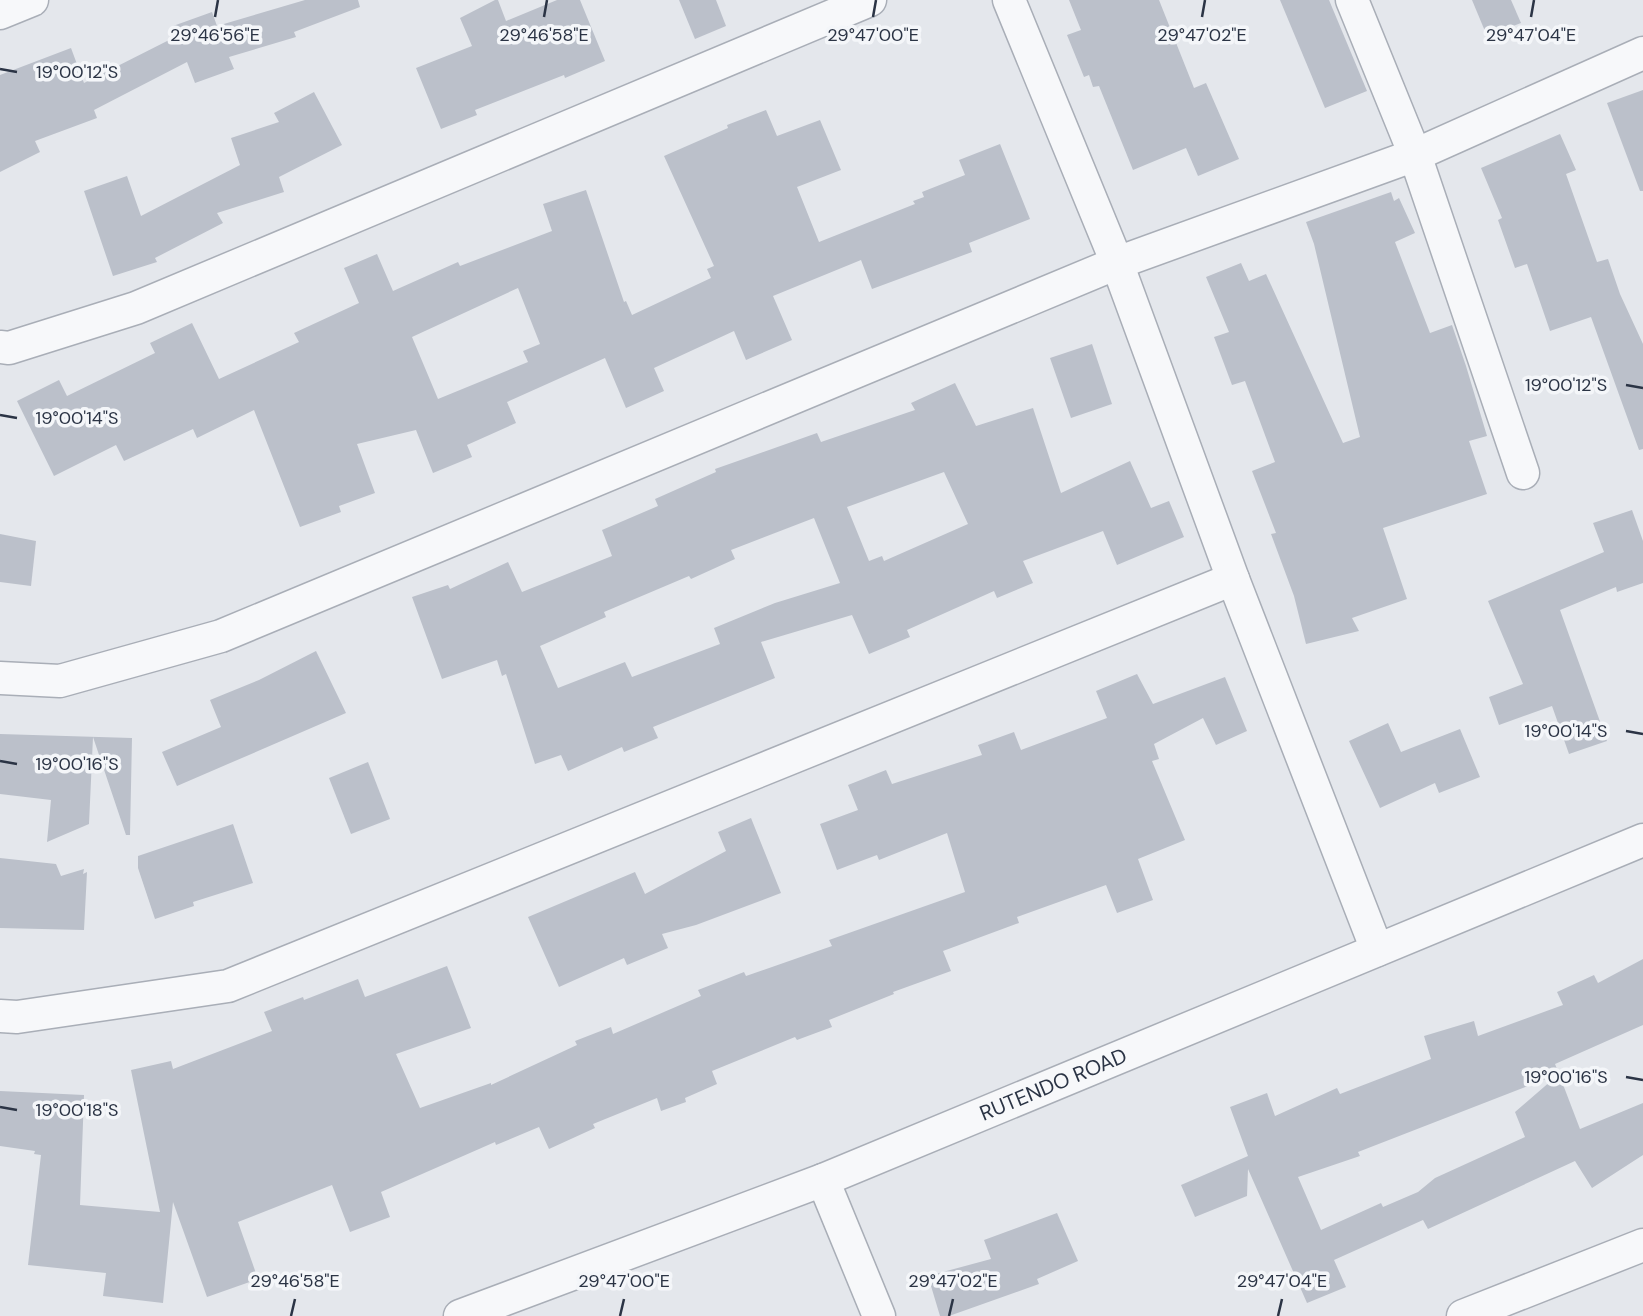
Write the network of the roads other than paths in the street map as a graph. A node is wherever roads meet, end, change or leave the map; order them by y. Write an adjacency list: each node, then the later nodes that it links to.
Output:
1 (32, 0): 5 (street)
2 (870, 0): 9 (street)
3 (1009, 0): 8 (street)
4 (1352, 0): 7 (street)
5 (0, 13)
6 (1643, 53): 7 (street)
7 (1415, 155): 8 (street); 10 (street)
8 (1117, 263): 11 (street); 12 (street)
9 (0, 347)
10 (1523, 473)
11 (1233, 579): 14 (street); 15 (street)
12 (0, 678)
13 (1643, 840): 14 (street, RUTENDO ROAD)
14 (1377, 950): 16 (street, RUTENDO ROAD)
15 (0, 1016)
16 (823, 1180): 18 (street, RUTENDO ROAD); 19 (street)
17 (1643, 1245): 20 (street)
18 (460, 1316)
19 (879, 1316)
20 (1463, 1316)

